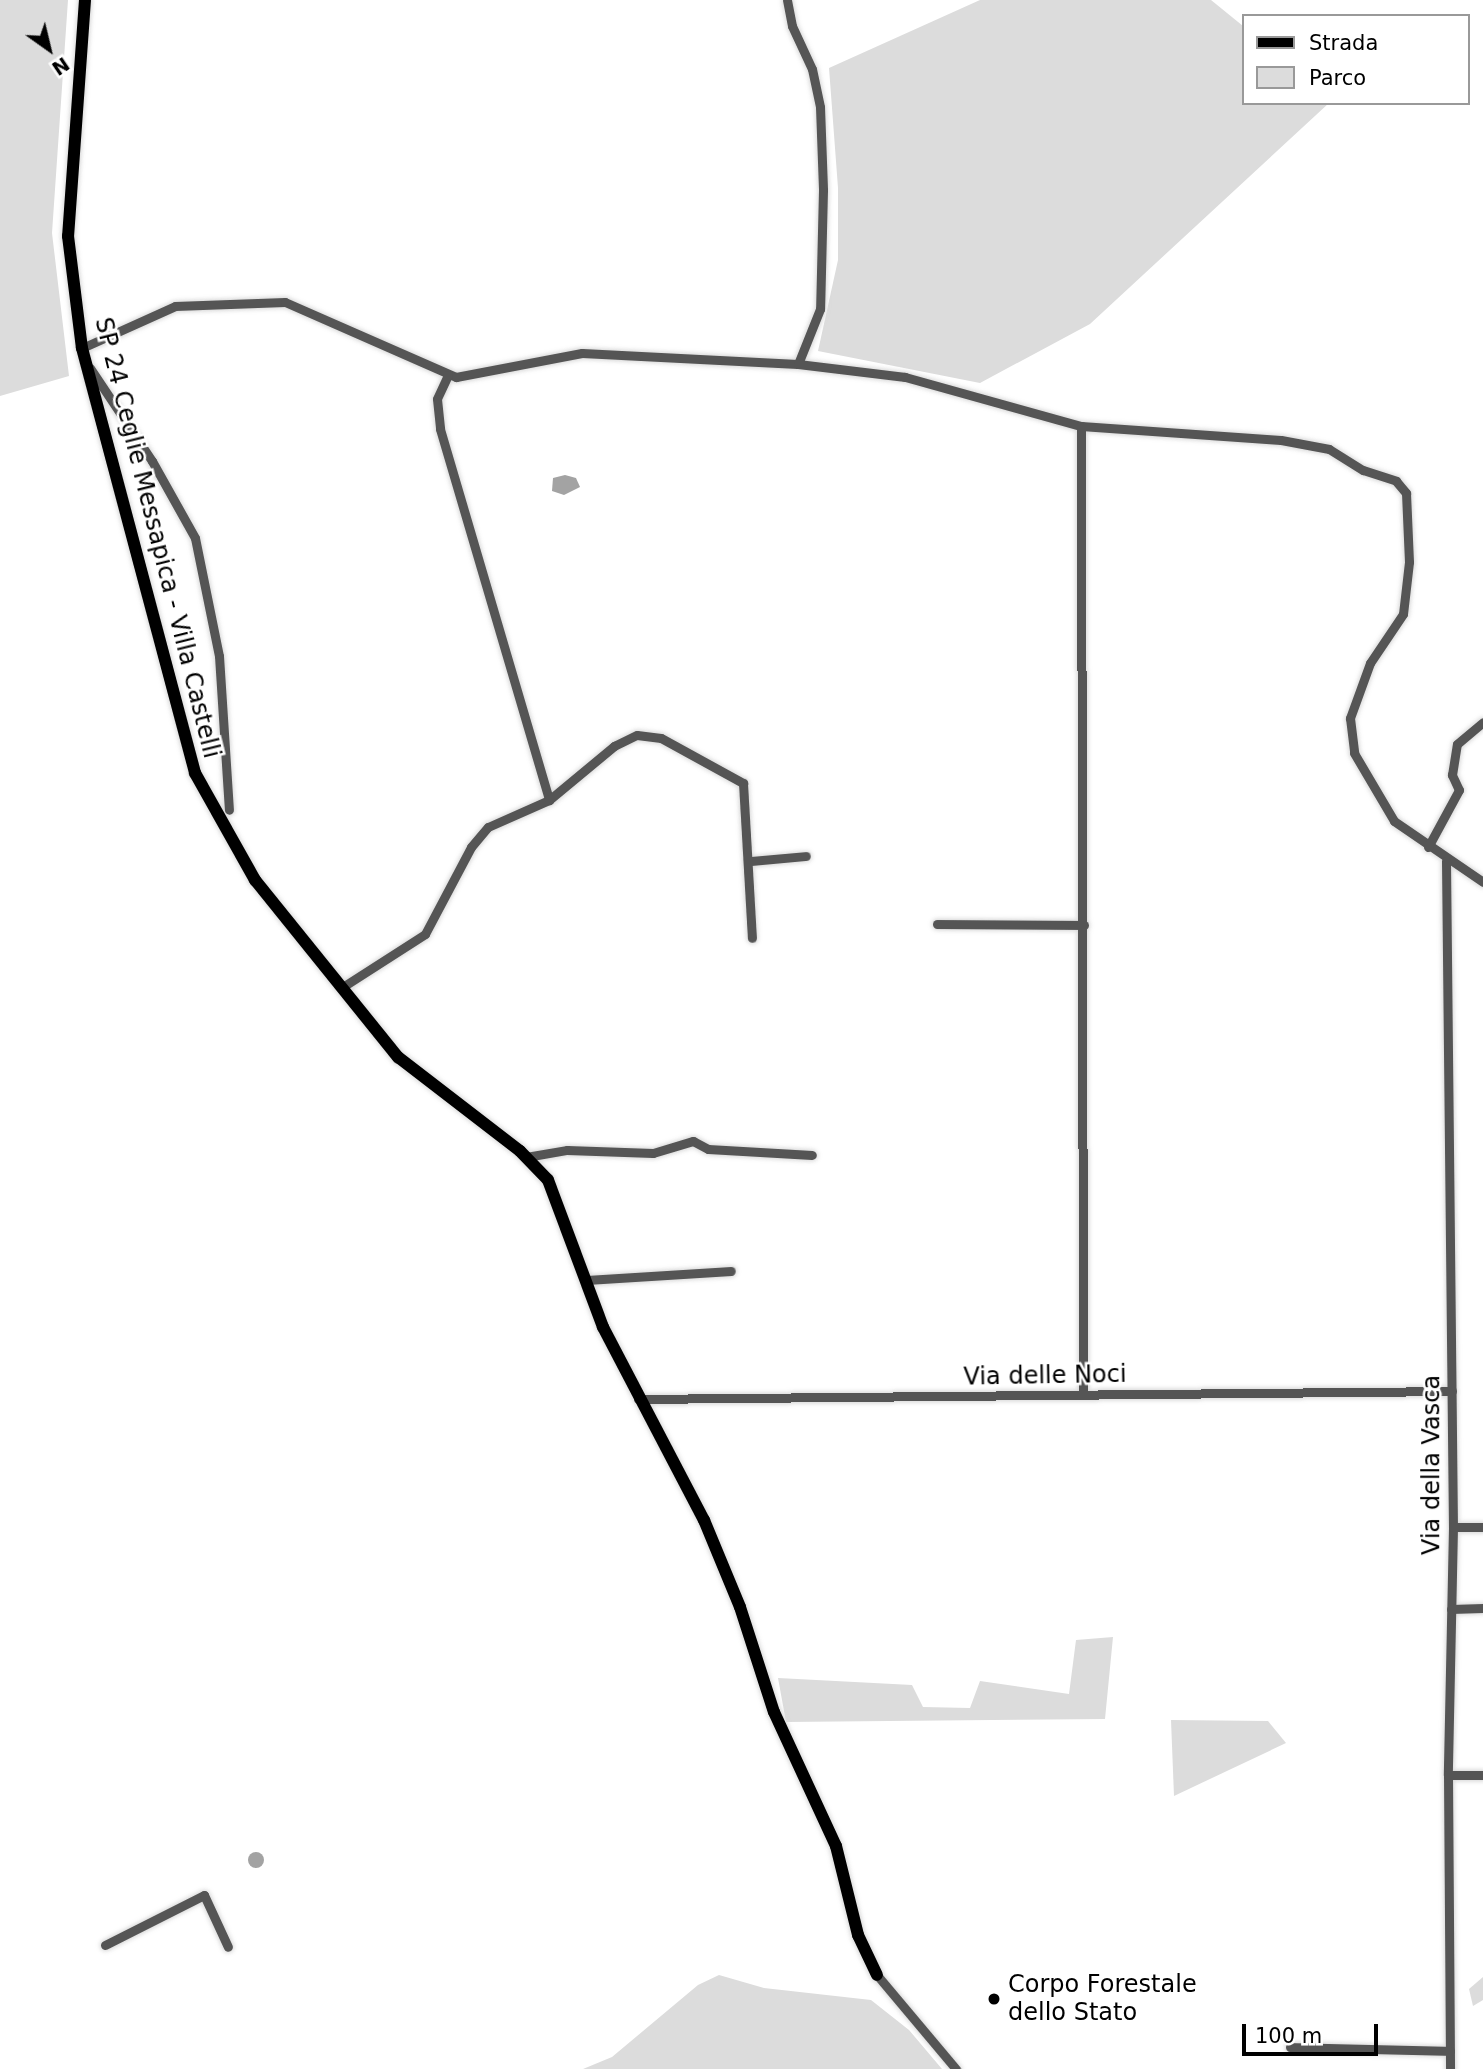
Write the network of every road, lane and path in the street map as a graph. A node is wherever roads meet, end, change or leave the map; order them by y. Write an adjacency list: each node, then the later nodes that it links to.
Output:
1 (85, 0): 3 (main road, SP 24 Ceglie Messapica - Villa Castelli)
2 (788, 0): 4 (street)
3 (84, 354): 5 (street); 8 (street); 10 (main road, SP 24 Ceglie Messapica - Villa Castelli)
4 (798, 364): 5 (street); 6 (street)
5 (448, 375): 9 (street)
6 (1081, 426): 12 (street); 18 (street)
7 (1483, 722): 12 (street)
8 (226, 796): 10 (street); 11 (street)
9 (549, 800): 15 (street); 20 (street)
10 (210, 806): 20 (main road, SP 24 Ceglie Messapica - Villa Castelli)
11 (229, 810)
12 (1428, 847): 14 (street)
13 (806, 856): 15 (street)
14 (1446, 860): 16 (street); 25 (street, Via della Vasca)
15 (750, 861): 19 (street)
16 (1483, 882)
17 (937, 924): 18 (street)
18 (1084, 925): 26 (street)
19 (752, 938)
20 (341, 988): 22 (main road, SP 24 Ceglie Messapica - Villa Castelli)
21 (812, 1155): 22 (street)
22 (526, 1157): 24 (main road, SP 24 Ceglie Messapica - Villa Castelli)
23 (731, 1272): 24 (street)
24 (587, 1280): 27 (main road, SP 24 Ceglie Messapica - Villa Castelli)
25 (1452, 1391): 26 (street, Via delle Noci); 28 (street, Via della Vasca)
26 (1083, 1395): 27 (street, Via delle Noci)
27 (638, 1399): 36 (main road, SP 24 Ceglie Messapica - Villa Castelli)
28 (1453, 1527): 29 (street); 31 (street, Via della Vasca)
29 (1483, 1527)
30 (1483, 1608): 31 (street)
31 (1451, 1609): 32 (street, Via della Vasca)
32 (1448, 1775): 33 (street); 38 (street, Via della Vasca)
33 (1483, 1775)
34 (104, 1945): 35 (street)
35 (228, 1947)
36 (877, 1975): 39 (street)
37 (1290, 2047): 38 (street)
38 (1450, 2051): 40 (street, Via della Vasca)
39 (956, 2069)
40 (1450, 2069)

